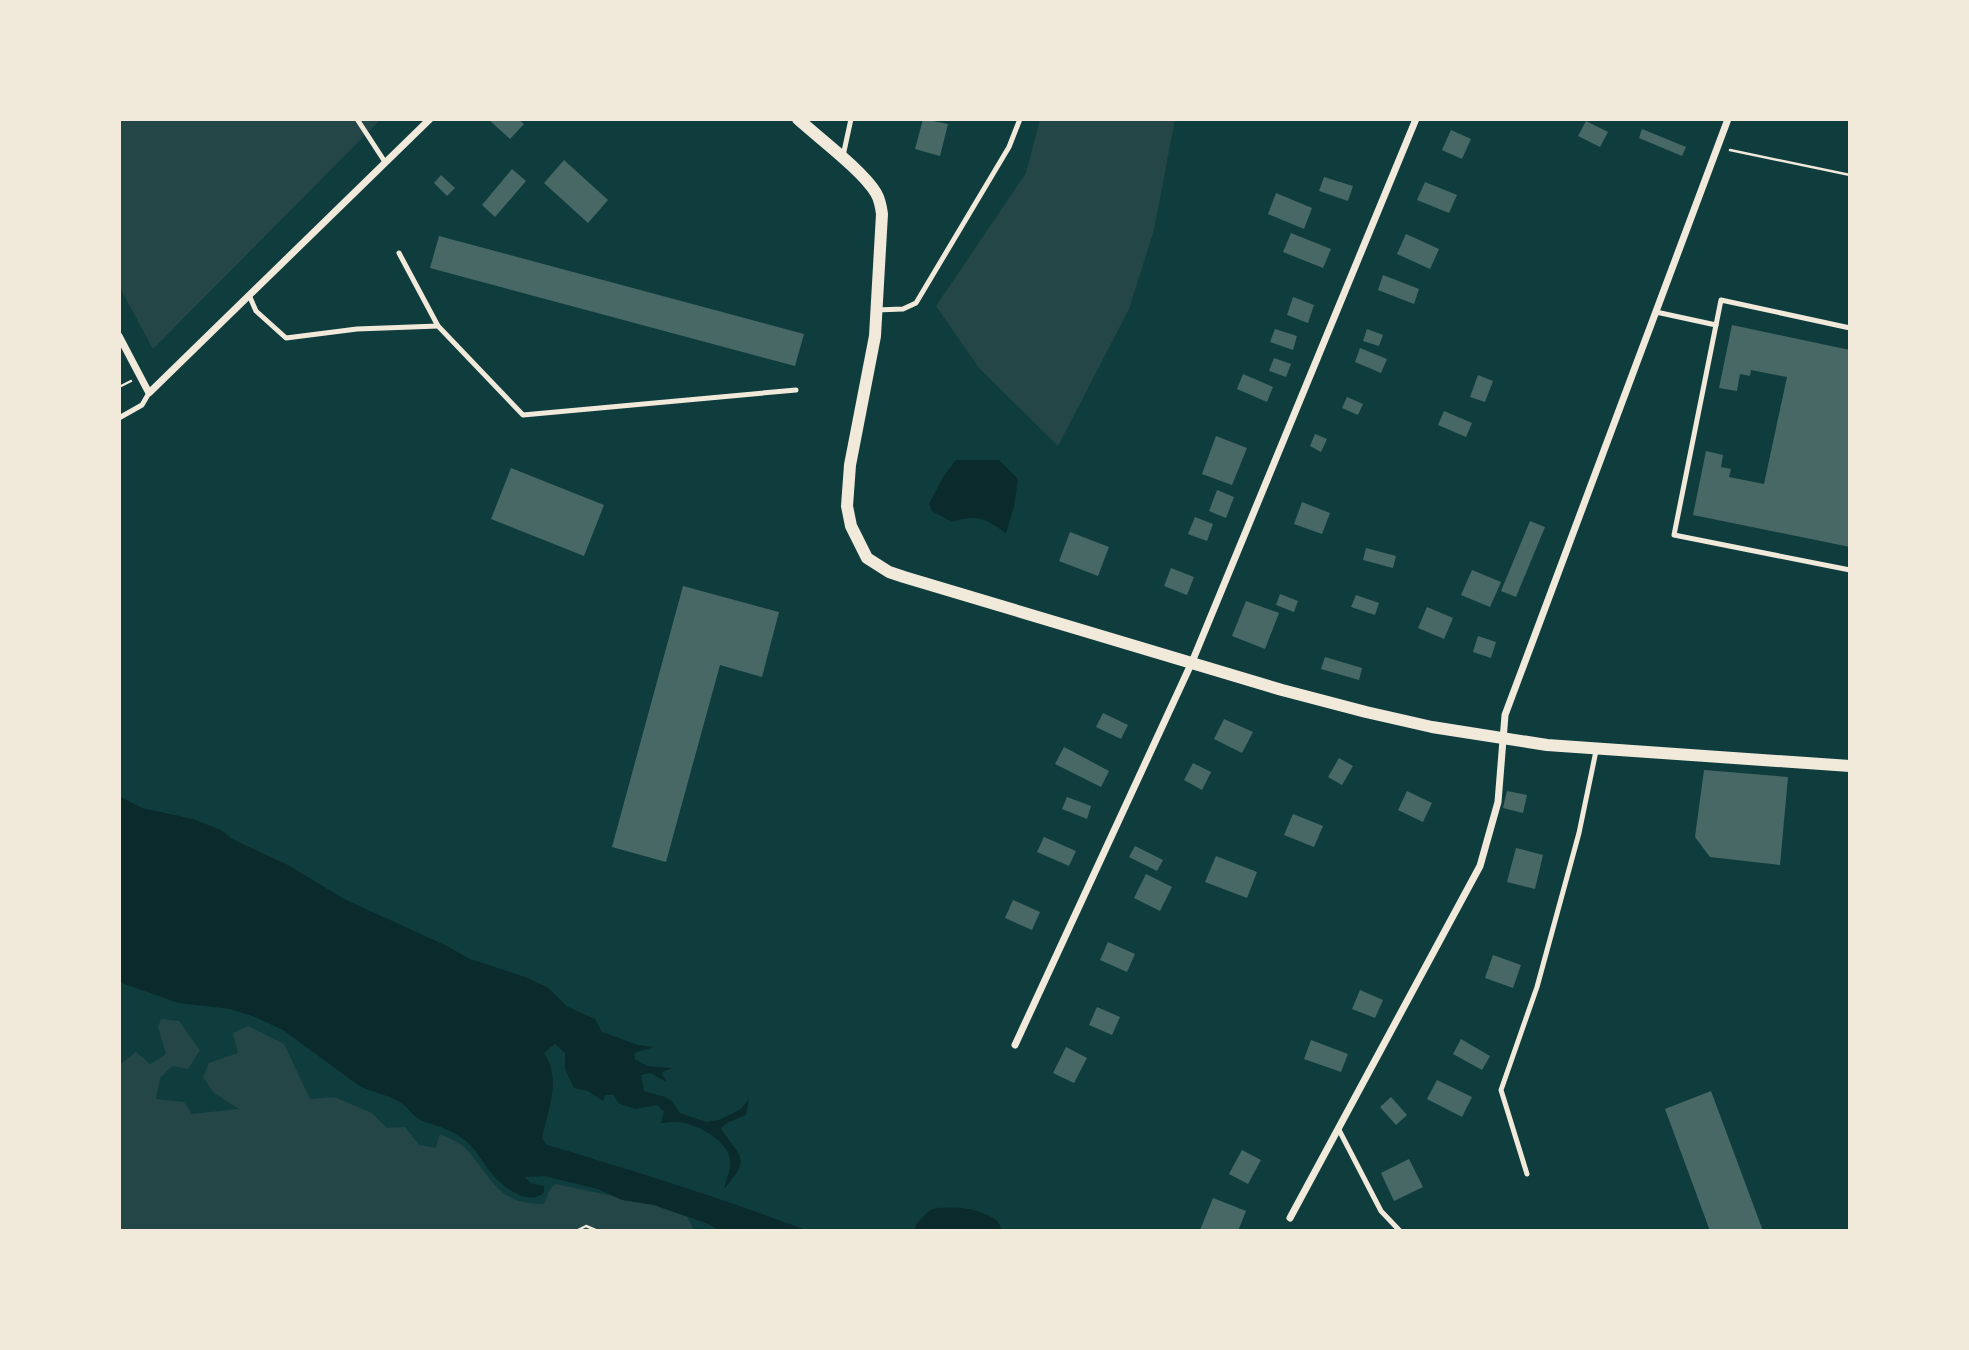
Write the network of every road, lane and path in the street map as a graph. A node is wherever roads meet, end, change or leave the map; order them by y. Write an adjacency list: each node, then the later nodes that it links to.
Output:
1 (356, 119): 10 (lane)
2 (430, 119): 10 (street)
3 (798, 119): 9 (street)
4 (851, 119): 9 (lane)
5 (1020, 119): 14 (lane)
6 (1416, 119): 24 (street)
7 (1728, 119): 15 (street)
8 (1728, 150): 11 (path)
9 (842, 159): 14 (street)
10 (386, 162): 13 (street)
11 (1850, 175)
12 (399, 253): 17 (lane)
13 (249, 295): 17 (lane); 21 (street)
14 (876, 310): 24 (street)
15 (1656, 312): 16 (lane); 25 (street)
16 (1716, 325): 18 (lane); 23 (lane)
17 (438, 326): 20 (lane)
18 (1850, 328)
19 (119, 336): 21 (street)
20 (796, 390)
21 (149, 393): 22 (lane)
22 (119, 418)
23 (1850, 570)
24 (1192, 662): 25 (street); 28 (street)
25 (1505, 739): 26 (street); 29 (street)
26 (1596, 749): 27 (street); 30 (lane)
27 (1850, 766)
28 (1015, 1045)
29 (1338, 1128): 31 (street); 34 (lane)
30 (1527, 1174)
31 (1290, 1218)
32 (576, 1231): 33 (path)
33 (598, 1231)
34 (1399, 1231)

